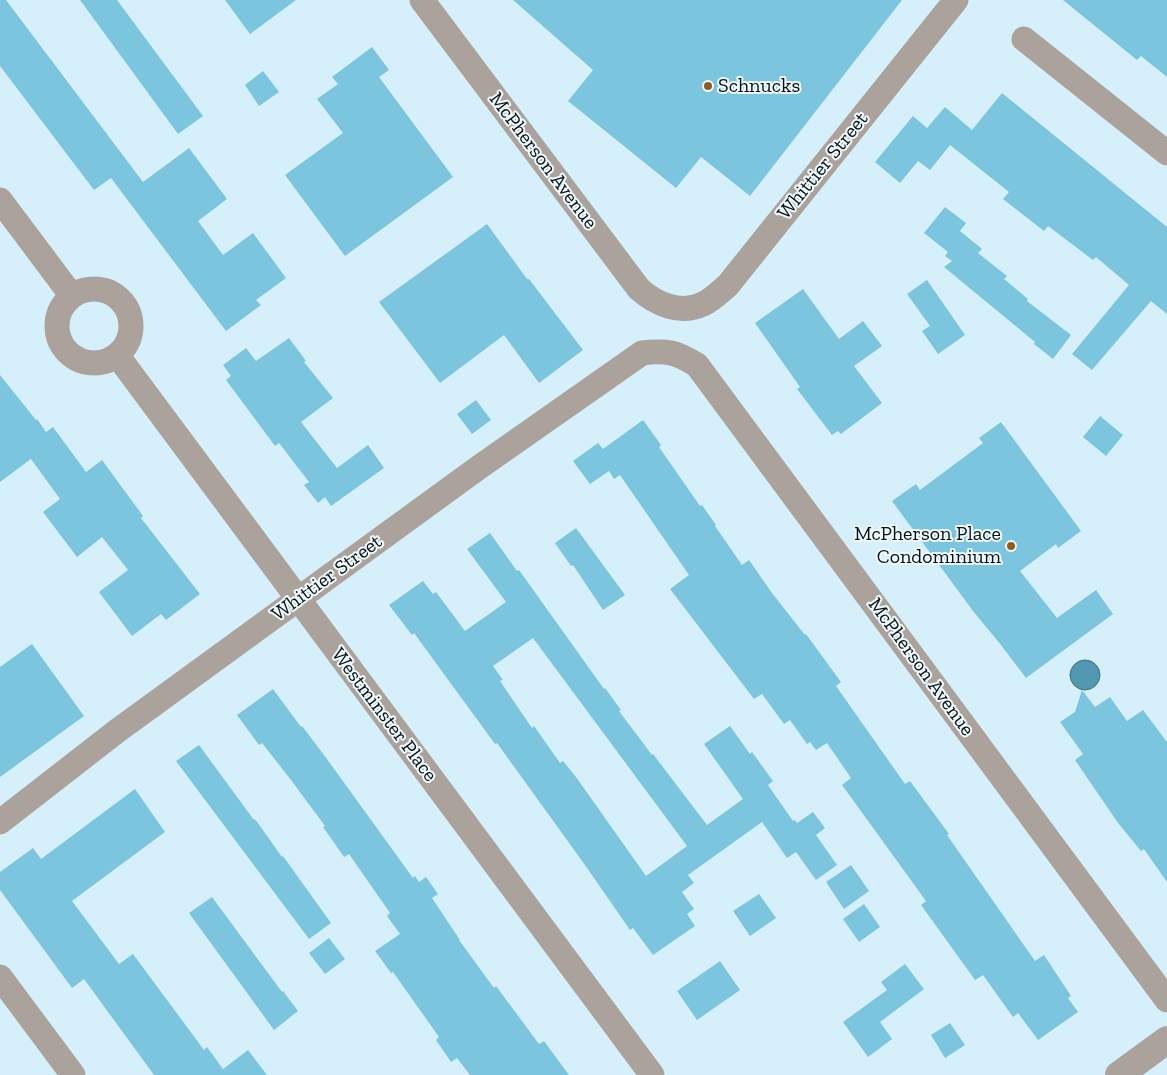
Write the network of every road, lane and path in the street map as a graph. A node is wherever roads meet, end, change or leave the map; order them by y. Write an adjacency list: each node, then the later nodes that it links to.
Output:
1 (422, 0): 7 (street, McPherson Avenue)
2 (956, 0): 7 (street, Whittier Street)
3 (1024, 39): 4 (street)
4 (1167, 153)
5 (0, 200): 6 (street)
6 (72, 296): 9 (street); 9 (street)
7 (674, 308)
8 (663, 351): 10 (street, Whittier Street); 13 (street, McPherson Avenue)
9 (118, 355): 10 (street, Westminster Place)
10 (298, 600): 11 (street, Whittier Street); 16 (street, Westminster Place)
11 (0, 822)
12 (0, 977): 15 (street)
13 (1167, 1000)
14 (1167, 1040): 17 (street)
15 (73, 1075)
16 (652, 1075)
17 (1118, 1075)

